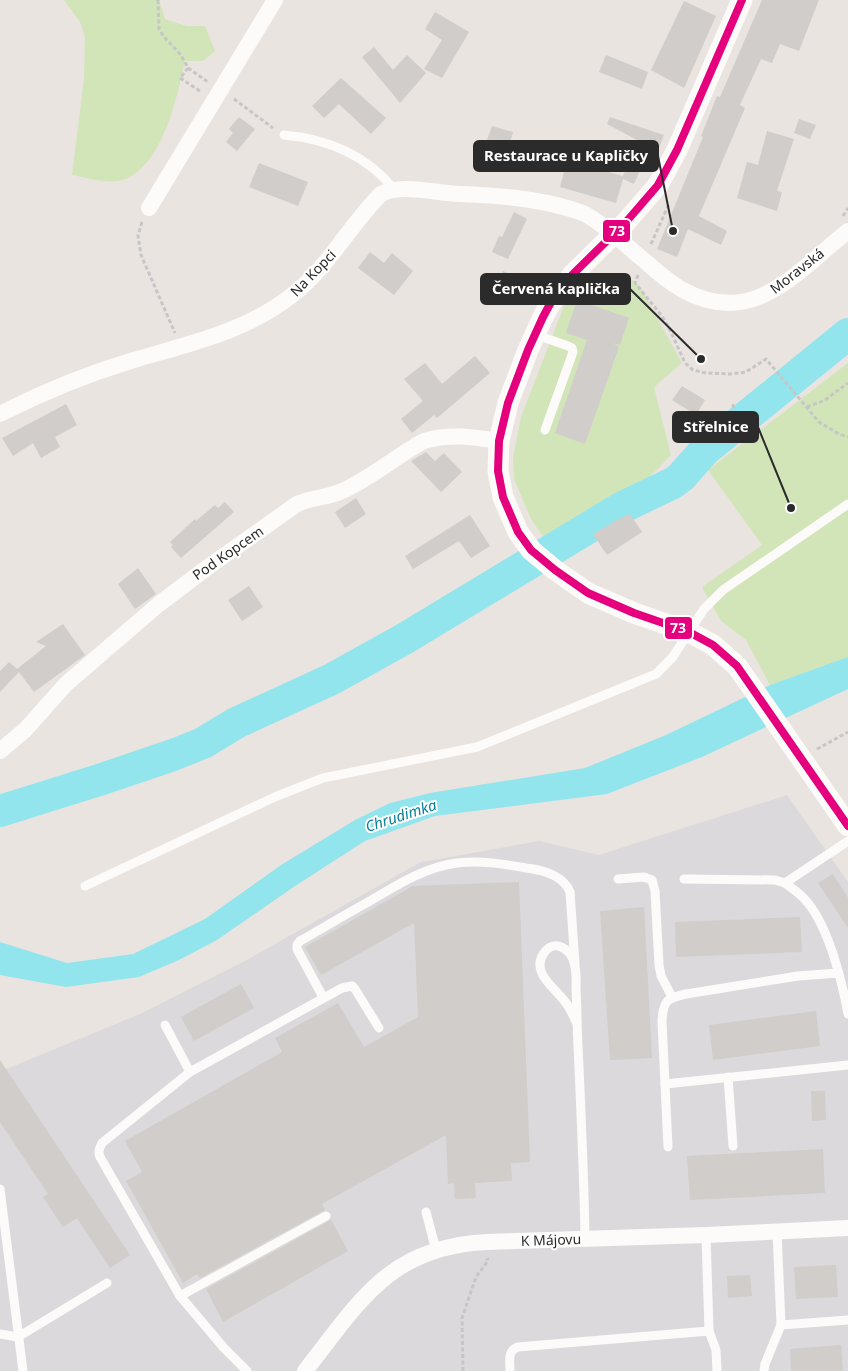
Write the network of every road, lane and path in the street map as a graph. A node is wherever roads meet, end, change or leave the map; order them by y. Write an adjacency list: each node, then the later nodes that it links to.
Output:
1 (158, 0): 4 (path)
2 (275, 0): 10 (street)
3 (742, 0): 12 (street)
4 (188, 68): 5 (path); 6 (path)
5 (209, 82)
6 (196, 89)
7 (230, 96): 8 (path)
8 (284, 135): 9 (lane)
9 (394, 188): 12 (street); 15 (street, Na Kopci)
10 (149, 208): 15 (path)
11 (848, 231): 13 (street, Moravská)
12 (613, 235): 13 (street, Moravská); 14 (street)
13 (643, 260): 18 (path)
14 (534, 334): 21 (lane); 23 (street)
15 (182, 347): 20 (street, Na Kopci)
16 (848, 383): 18 (path)
17 (733, 404): 19 (path)
18 (807, 407): 22 (path)
19 (734, 413)
20 (0, 414)
21 (545, 430)
22 (848, 437)
23 (499, 441): 25 (street); 27 (street, Pod Kopcem)
24 (848, 504): 25 (lane)
25 (689, 632): 28 (street); 34 (lane)
26 (848, 732): 28 (path)
27 (0, 751)
28 (802, 758): 29 (street)
29 (848, 826)
30 (848, 841): 33 (lane)
31 (618, 879): 37 (lane)
32 (684, 879): 33 (lane)
33 (785, 883): 36 (lane)
34 (84, 886)
35 (575, 964): 38 (lane); 40 (lane); 40 (lane)
36 (838, 973): 37 (lane); 39 (lane)
37 (672, 997): 46 (lane)
38 (323, 998): 42 (lane); 44 (lane)
39 (848, 1014)
40 (577, 1024): 55 (lane)
41 (165, 1025): 44 (lane)
42 (379, 1028)
43 (848, 1065): 45 (lane)
44 (190, 1072): 59 (lane)
45 (728, 1078): 46 (lane); 47 (lane)
46 (665, 1084): 48 (lane)
47 (733, 1146)
48 (668, 1147)
49 (0, 1189): 64 (lane)
50 (426, 1212): 57 (lane)
51 (326, 1216): 59 (lane)
52 (848, 1228): 53 (street, K Májovu)
53 (777, 1231): 54 (street, K Májovu); 61 (lane)
54 (706, 1235): 55 (street, K Májovu); 62 (lane)
55 (585, 1239): 56 (street, K Májovu)
56 (486, 1242): 57 (street, K Májovu); 68 (path)
57 (436, 1250): 67 (street, K Májovu)
58 (107, 1283): 64 (lane)
59 (180, 1296): 66 (lane)
60 (848, 1320): 61 (lane)
61 (781, 1325): 71 (lane)
62 (709, 1331): 69 (lane); 70 (lane)
63 (0, 1334): 64 (lane)
64 (18, 1337): 65 (lane)
65 (23, 1371)
66 (247, 1371)
67 (305, 1371)
68 (463, 1371)
69 (510, 1371)
70 (717, 1371)
71 (764, 1371)

